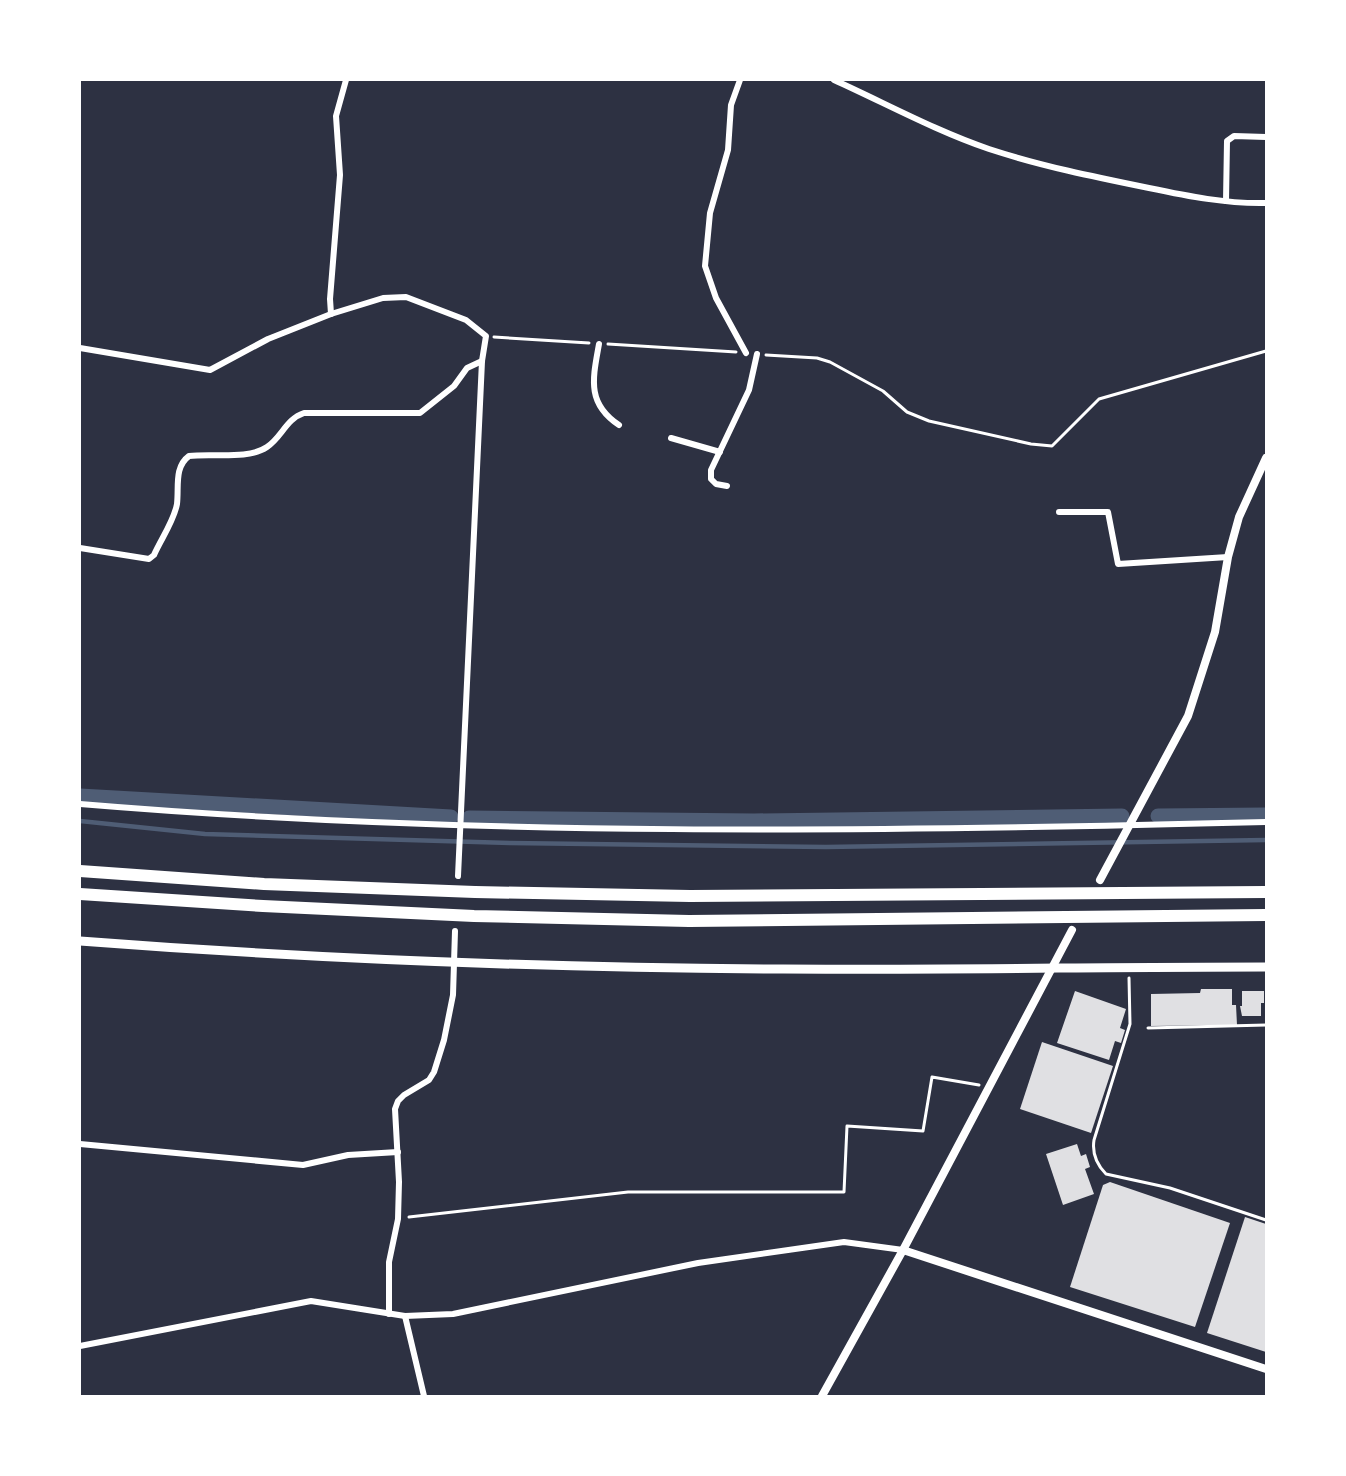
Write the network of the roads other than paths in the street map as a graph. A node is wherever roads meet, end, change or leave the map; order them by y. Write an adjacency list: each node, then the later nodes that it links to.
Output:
1 (346, 80): 7 (street)
2 (740, 80): 10 (street)
3 (834, 80): 5 (street)
4 (1266, 137): 5 (street)
5 (1226, 201): 6 (street)
6 (1266, 203)
7 (331, 314): 9 (street); 12 (street)
8 (599, 344): 13 (street)
9 (80, 348)
10 (746, 353)
11 (757, 354): 15 (street)
12 (482, 361): 19 (street); 24 (street)
13 (619, 425)
14 (671, 438): 15 (street)
15 (720, 452): 17 (street)
16 (1266, 458): 20 (street)
17 (727, 486)
18 (1059, 512): 20 (street)
19 (80, 548)
20 (1228, 557): 23 (street)
21 (80, 804): 24 (street)
22 (1266, 822): 23 (street)
23 (1130, 825): 24 (street); 27 (street)
24 (460, 826): 26 (street)
25 (80, 871): 28 (highway)
26 (458, 876)
27 (1100, 880)
28 (1266, 892)
29 (80, 894): 30 (highway)
30 (1266, 915)
31 (1072, 930): 36 (street)
32 (455, 931): 34 (street)
33 (80, 941): 34 (main road)
34 (454, 963): 36 (main road); 38 (street)
35 (1266, 967): 36 (main road)
36 (1051, 968): 39 (street)
37 (80, 1144): 38 (street)
38 (398, 1152): 40 (street)
39 (903, 1250): 41 (street); 43 (street); 45 (street)
40 (389, 1314): 41 (street); 42 (street)
41 (405, 1316): 44 (street)
42 (80, 1346)
43 (1266, 1369)
44 (424, 1396)
45 (822, 1396)

